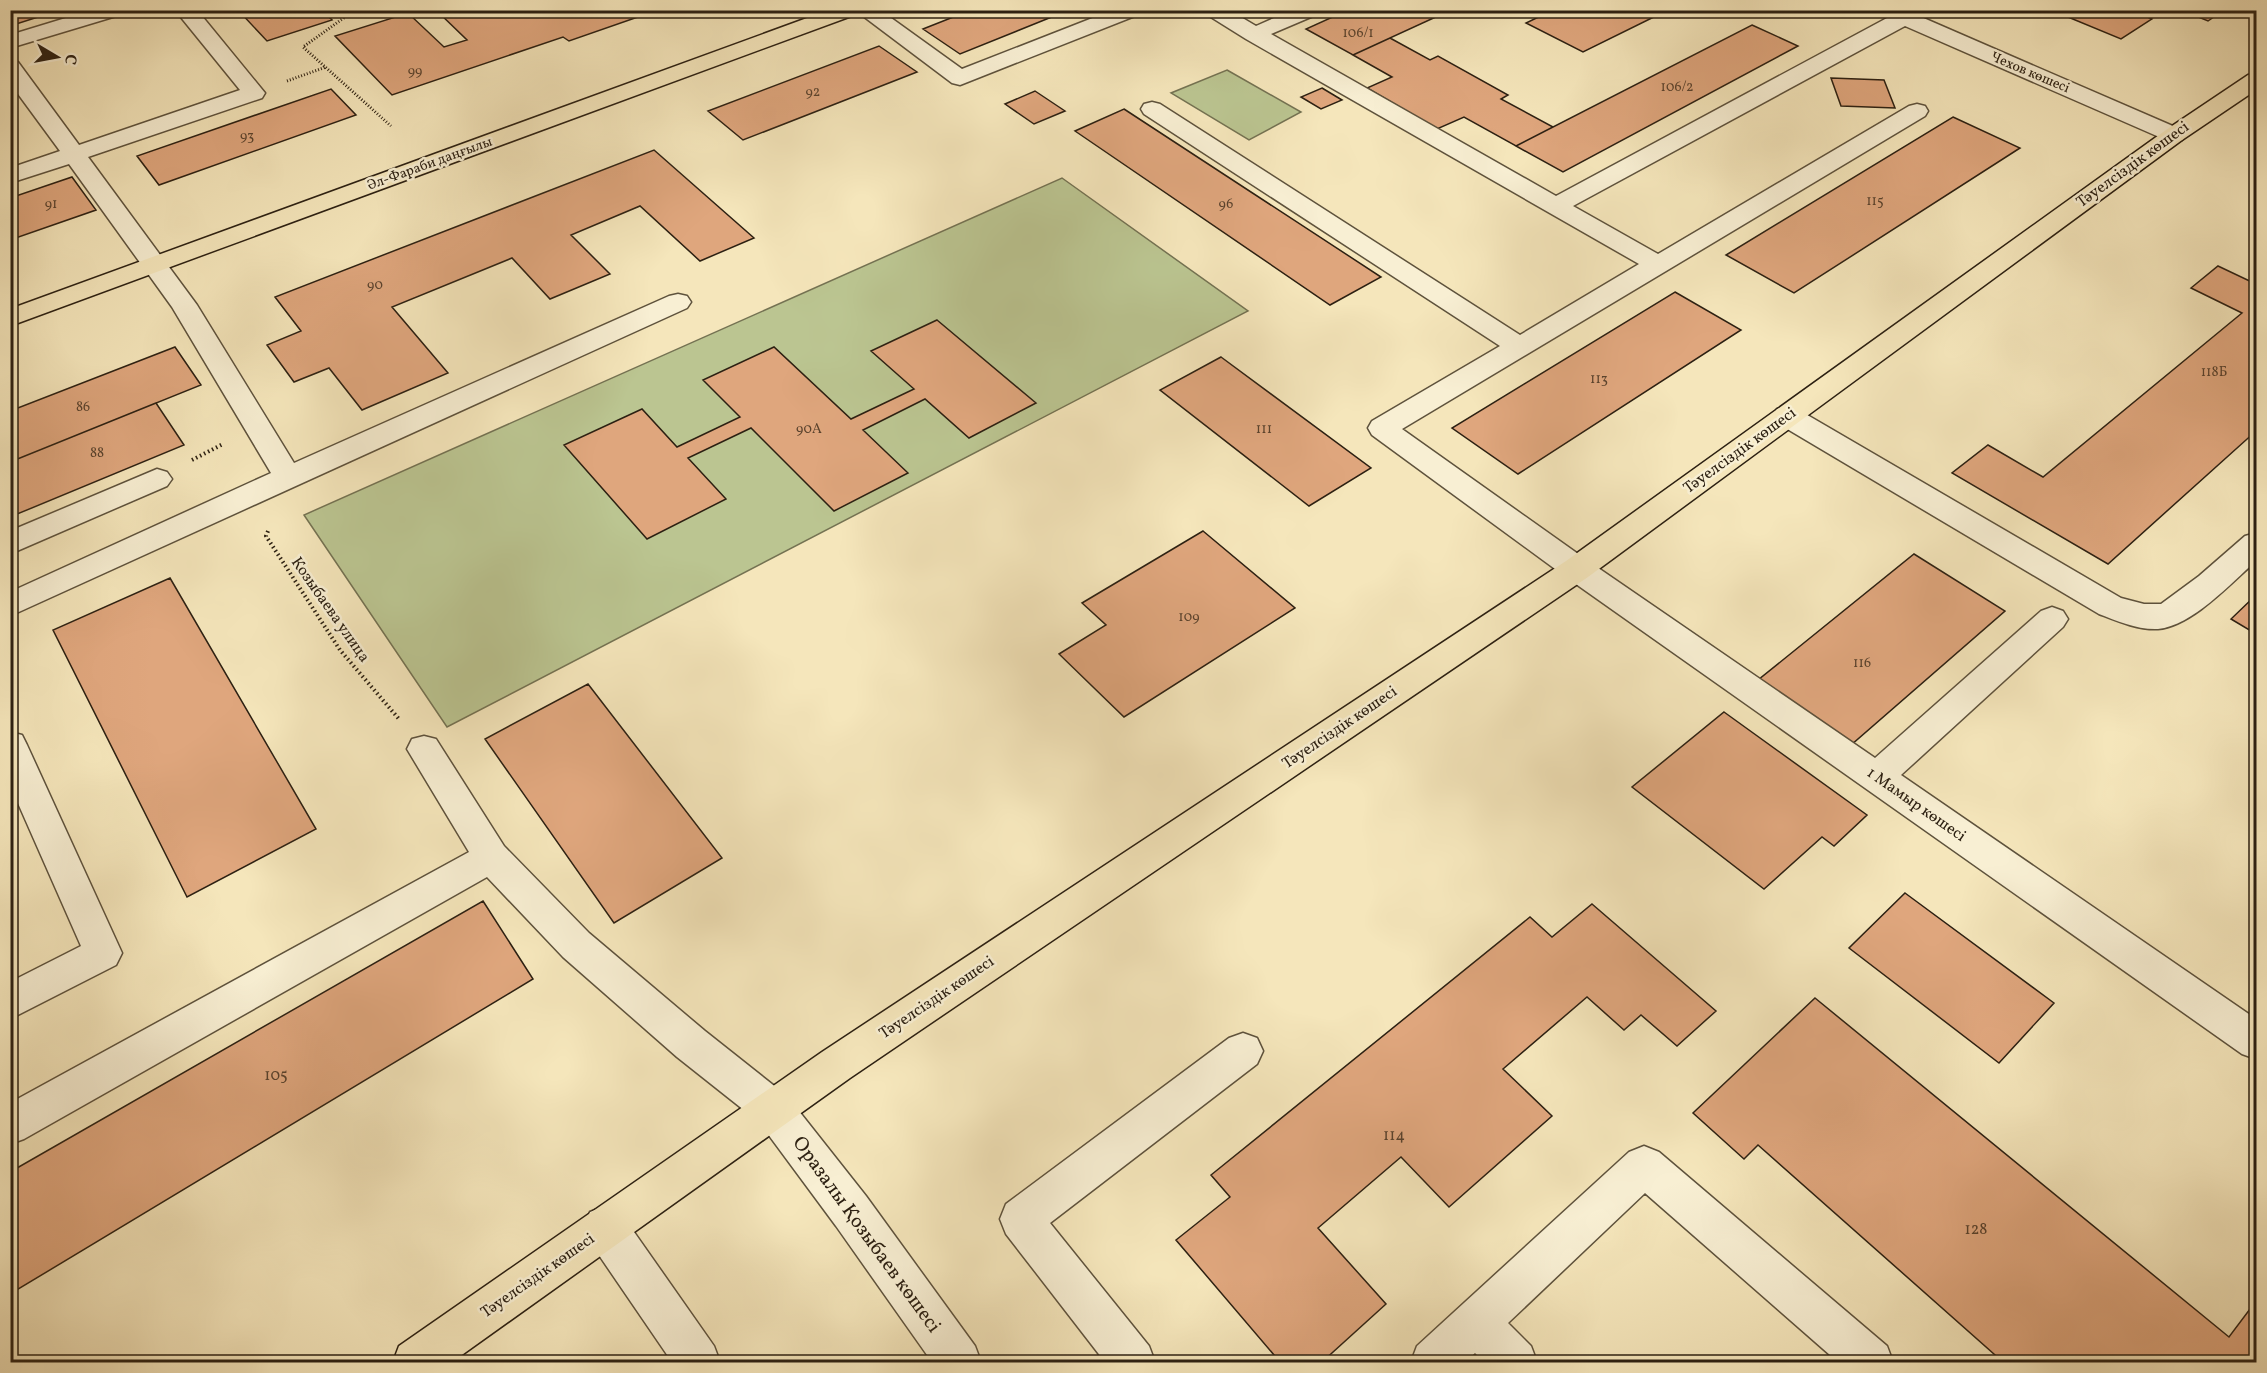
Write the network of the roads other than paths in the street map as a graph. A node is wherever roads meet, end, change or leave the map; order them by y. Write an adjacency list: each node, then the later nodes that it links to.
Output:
1 (116, 10): 10 (street)
2 (185, 10): 16 (street)
3 (850, 10): 20 (main road, Әл-Фараби даңғылы)
4 (865, 10): 5 (street)
5 (1133, 10)
6 (1213, 10): 9 (street)
7 (1311, 10): 9 (street)
8 (1895, 14): 15 (street, Чехов көшесі); 18 (street)
9 (1254, 34): 18 (street)
10 (10, 42)
11 (10, 67): 16 (street)
12 (2256, 80): 15 (main road, Тәуелсіздік көшесі)
13 (1152, 109): 23 (street)
14 (1917, 111): 19 (street)
15 (2174, 135): 24 (main road, Тәуелсіздік көшесі)
16 (75, 154): 17 (street); 20 (street)
17 (10, 176)
18 (1555, 206): 19 (street)
19 (1659, 264): 23 (street)
20 (154, 265): 22 (main road, Әл-Фараби даңғылы); 25 (street)
21 (678, 302): 25 (street)
22 (10, 318)
23 (1520, 347): 29 (street, 1 Мамыр көшесі)
24 (1787, 416): 28 (street); 29 (main road, Тәуелсіздік көшесі)
25 (288, 477): 30 (street)
26 (157, 479): 27 (street)
27 (10, 543)
28 (2256, 544)
29 (1577, 569): 34 (street, 1 Мамыр көшесі); 39 (main road, Тәуелсіздік көшесі)
30 (10, 605)
31 (2052, 620): 34 (street)
32 (10, 745): 36 (street)
33 (424, 749): 35 (street, Оразалы Қозыбаев көшесі)
34 (1876, 777): 37 (street, 1 Мамыр көшесі)
35 (491, 857): 39 (street, Оразалы Қозыбаев көшесі); 40 (street)
36 (10, 1002)
37 (2256, 1041)
38 (1243, 1051): 46 (street)
39 (773, 1109): 41 (main road, Тәуелсіздік көшесі); 45 (street, Оразалы Қозыбаев көшесі)
40 (10, 1125)
41 (605, 1227): 43 (main road, Тәуелсіздік көшесі); 44 (street)
42 (1476, 1322): 47 (street); 48 (street); 49 (street)
43 (415, 1362)
44 (698, 1362)
45 (958, 1362)
46 (1133, 1362)
47 (1433, 1362)
48 (1515, 1362)
49 (1871, 1362)

